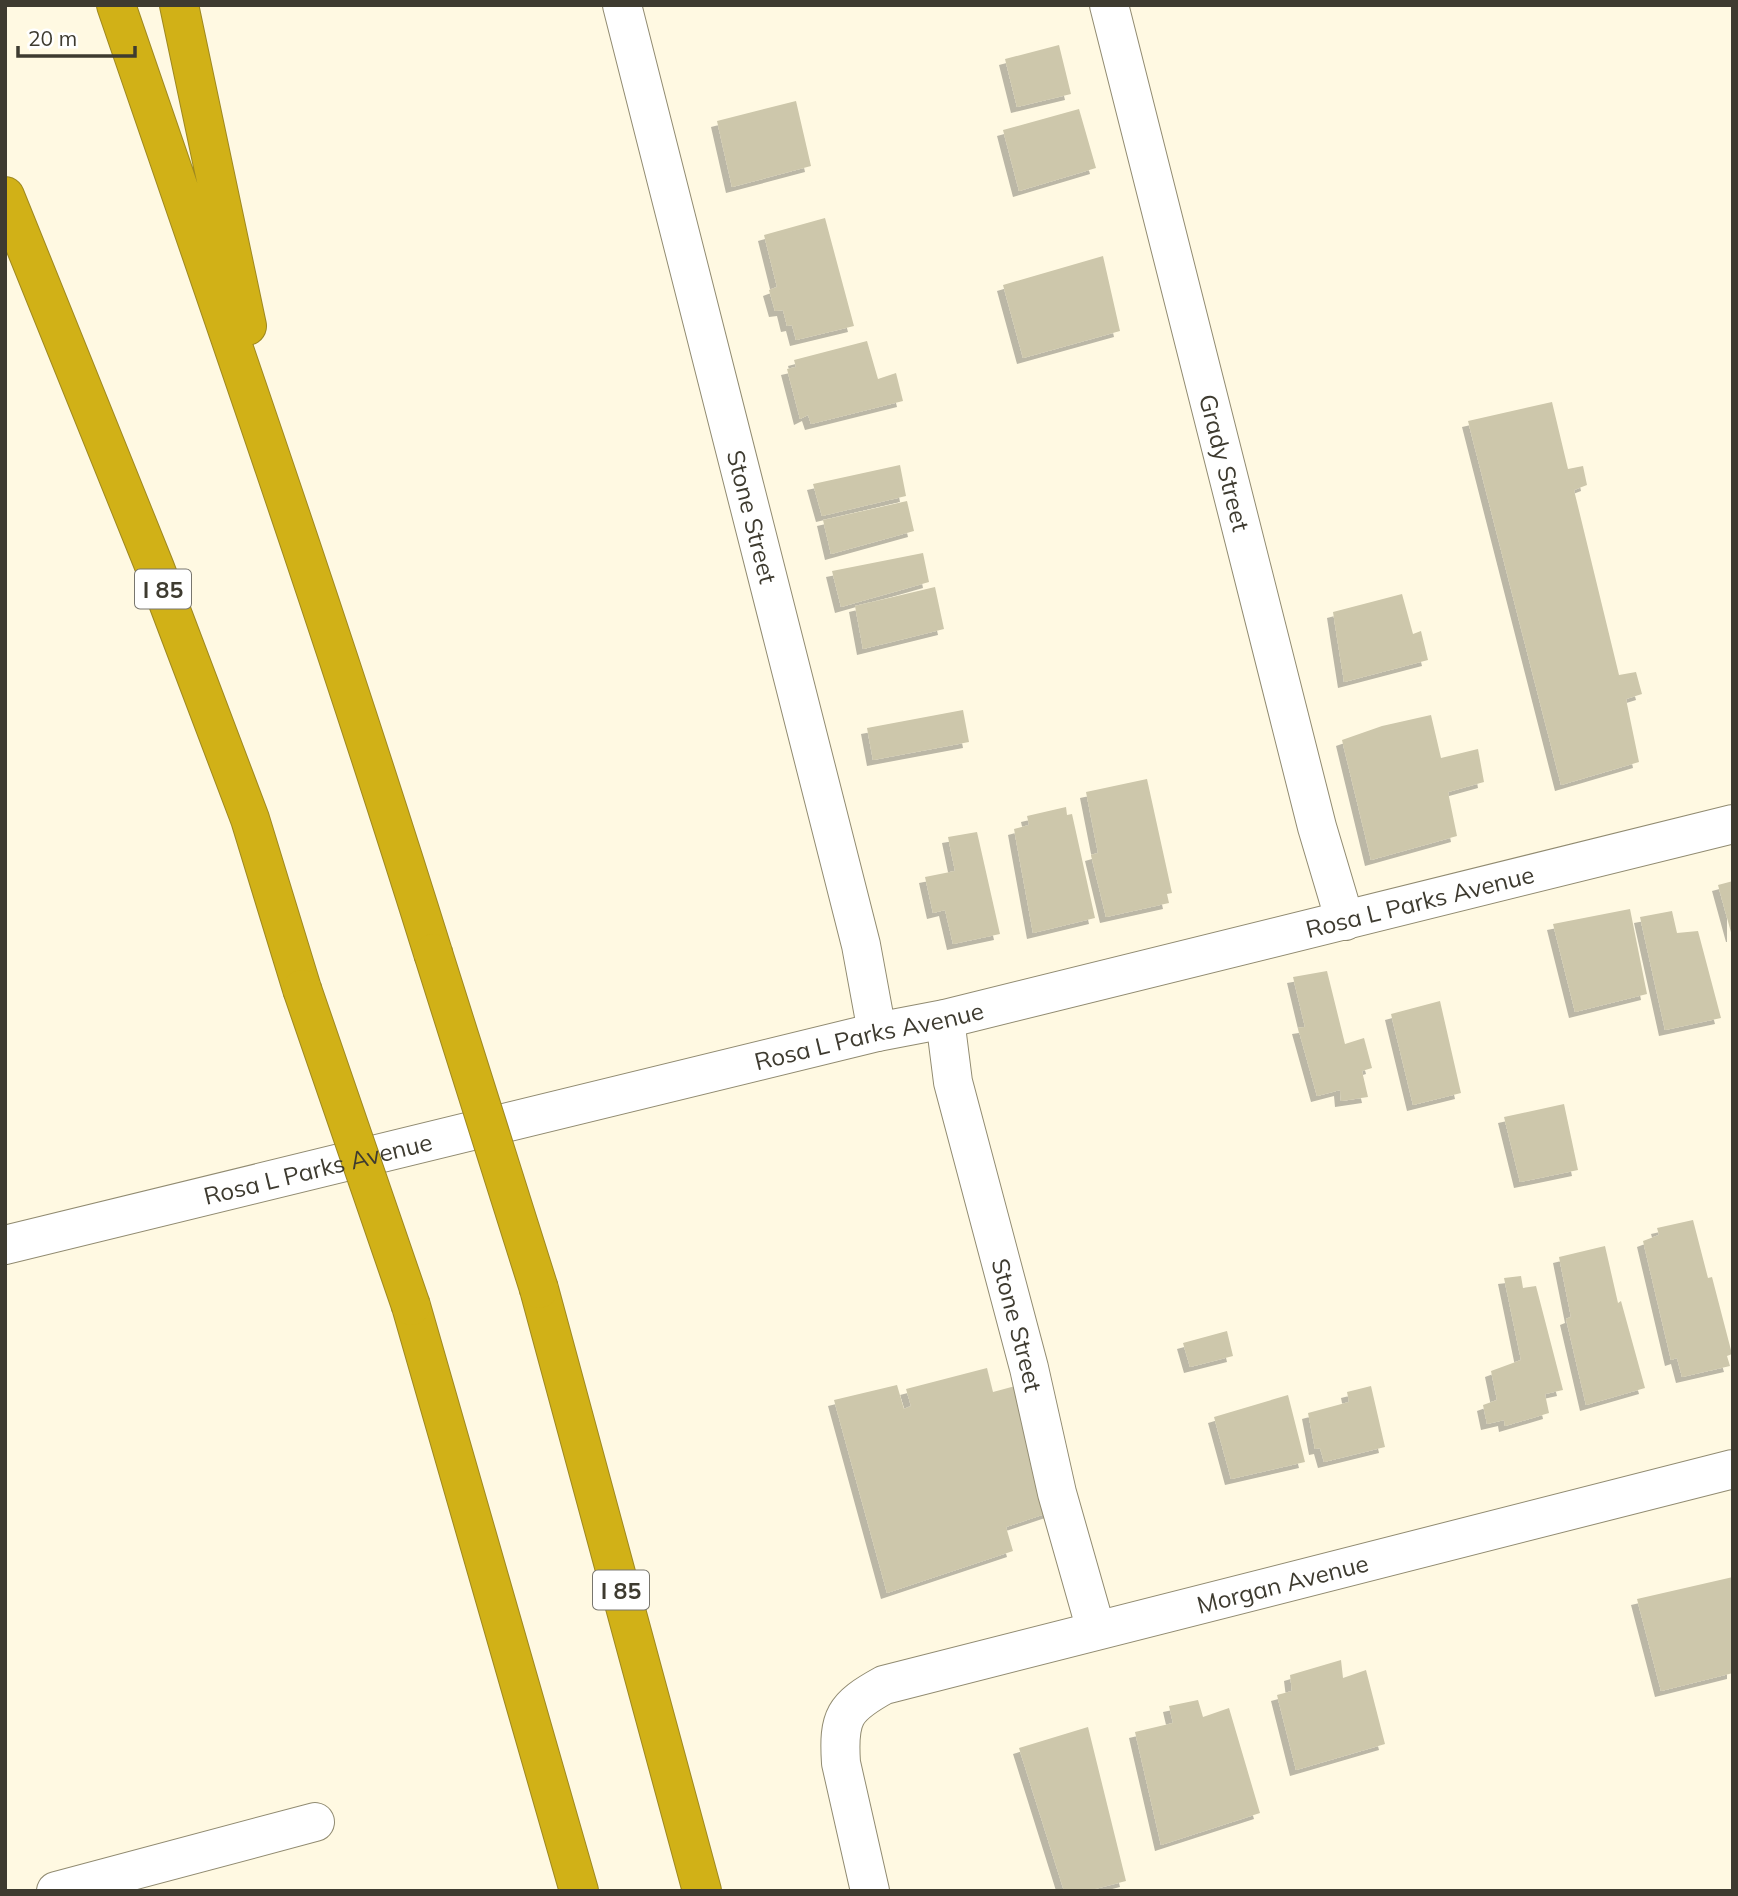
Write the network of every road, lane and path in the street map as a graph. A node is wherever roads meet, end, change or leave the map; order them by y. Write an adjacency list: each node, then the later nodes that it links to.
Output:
1 (116, 5): 6 (highway, I 85)
2 (180, 5): 6 (highway)
3 (622, 5): 10 (street, Stone Street)
4 (1109, 5): 8 (street, Grady Street)
5 (5, 195): 16 (highway, I 85, bridge)
6 (279, 479): 17 (highway, I 85, bridge)
7 (1733, 824): 8 (street, Rosa L Parks Avenue)
8 (1345, 921): 9 (street, Rosa L Parks Avenue)
9 (945, 1019): 10 (street, Rosa L Parks Avenue); 13 (street, Stone Street)
10 (877, 1032): 11 (street, Rosa L Parks Avenue)
11 (5, 1245)
12 (1733, 1469): 13 (street, Morgan Avenue)
13 (1096, 1630): 18 (street, Morgan Avenue)
14 (315, 1822): 15 (street)
15 (56, 1891)
16 (579, 1891)
17 (702, 1891)
18 (870, 1891)

